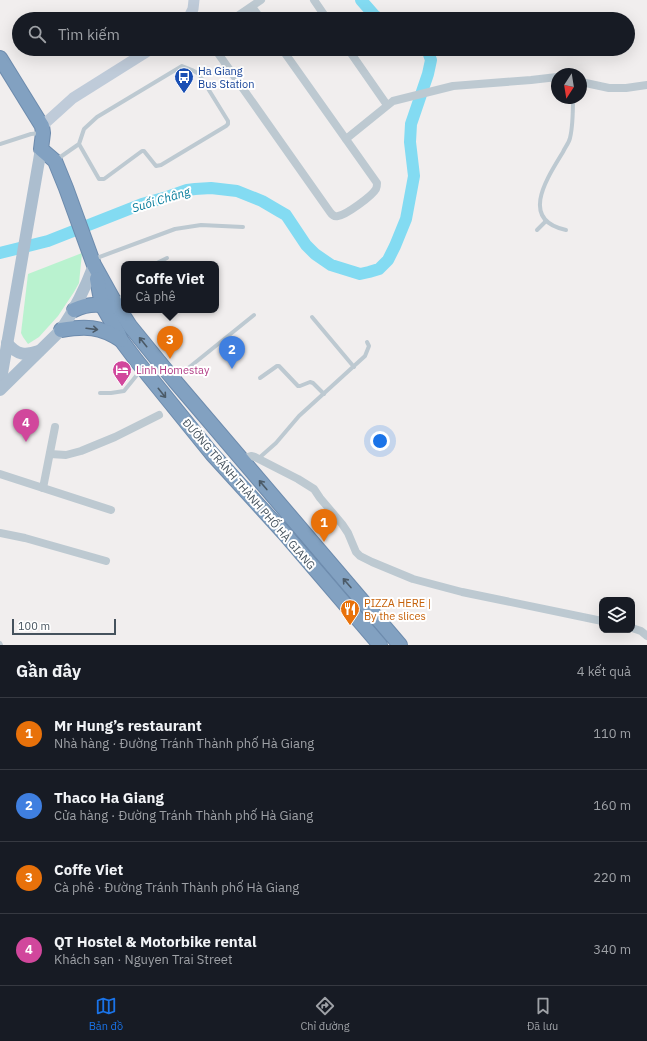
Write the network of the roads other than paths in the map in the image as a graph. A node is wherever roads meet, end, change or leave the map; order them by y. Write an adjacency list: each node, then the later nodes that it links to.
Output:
1 (194, 0): 5 (street)
2 (261, 0): 4 (street)
3 (314, 0): 8 (street)
4 (252, 7): 6 (street); 7 (street)
5 (191, 12)
6 (244, 12)
7 (256, 12)
8 (322, 12)
9 (140, 56): 20 (street)
10 (221, 56): 21 (street)
11 (287, 56): 21 (street)
12 (353, 56): 19 (street)
13 (0, 58): 14 (highway)
14 (3, 66): 20 (highway)
15 (551, 78): 19 (street)
16 (587, 83): 17 (street)
17 (647, 85)
18 (573, 104): 26 (lane)
19 (387, 106): 21 (street)
20 (43, 129): 22 (lane); 24 (highway)
21 (346, 139)
22 (0, 144)
23 (79, 144): 23 (lane); 25 (lane)
24 (41, 149): 25 (highway); 41 (main road)
25 (55, 161): 31 (highway)
26 (546, 221): 28 (lane); 29 (lane)
27 (243, 227): 31 (lane)
28 (537, 230)
29 (566, 230)
30 (167, 258): 32 (lane)
31 (92, 260): 33 (highway); 34 (main road)
32 (161, 261)
33 (116, 304): 34 (highway); 39 (highway, ĐƯỜNG TRÁNH THÀNH PHỐ HÀ GIANG)
34 (74, 310): 38 (main road)
35 (122, 313): 46 (highway, ĐƯỜNG TRÁNH THÀNH PHỐ HÀ GIANG, one-way to 35)
36 (254, 315): 46 (lane)
37 (312, 317): 43 (lane)
38 (61, 330): 39 (highway, one-way to 39); 42 (main road)
39 (121, 340): 44 (highway, ĐƯỜNG TRÁNH THÀNH PHỐ HÀ GIANG)
40 (368, 342): 43 (lane)
41 (7, 343): 42 (main road); 47 (main road)
42 (39, 351): 48 (main road)
43 (354, 367): 50 (lane)
44 (142, 368): 49 (lane); 56 (highway, ĐƯỜNG TRÁNH THÀNH PHỐ HÀ GIANG, one-way to 56)
45 (260, 378): 50 (lane)
46 (174, 380): 54 (highway, ĐƯỜNG TRÁNH THÀNH PHỐ HÀ GIANG)
47 (0, 385)
48 (0, 390)
49 (100, 393)
50 (324, 394): 55 (lane)
51 (159, 415): 53 (street)
52 (55, 427): 53 (street)
53 (50, 454): 58 (street)
54 (241, 459): 55 (street); 56 (highway); 66 (highway, ĐƯỜNG TRÁNH THÀNH PHỐ HÀ GIANG, one-way to 54)
55 (259, 459): 62 (street)
56 (226, 470): 65 (highway, ĐƯỜNG TRÁNH THÀNH PHỐ HÀ GIANG)
57 (0, 474): 58 (street)
58 (43, 488): 59 (street)
59 (111, 510)
60 (0, 533): 61 (street)
61 (106, 561)
62 (599, 620)
63 (635, 629): 64 (street)
64 (647, 636)
65 (380, 645)
66 (400, 645)

